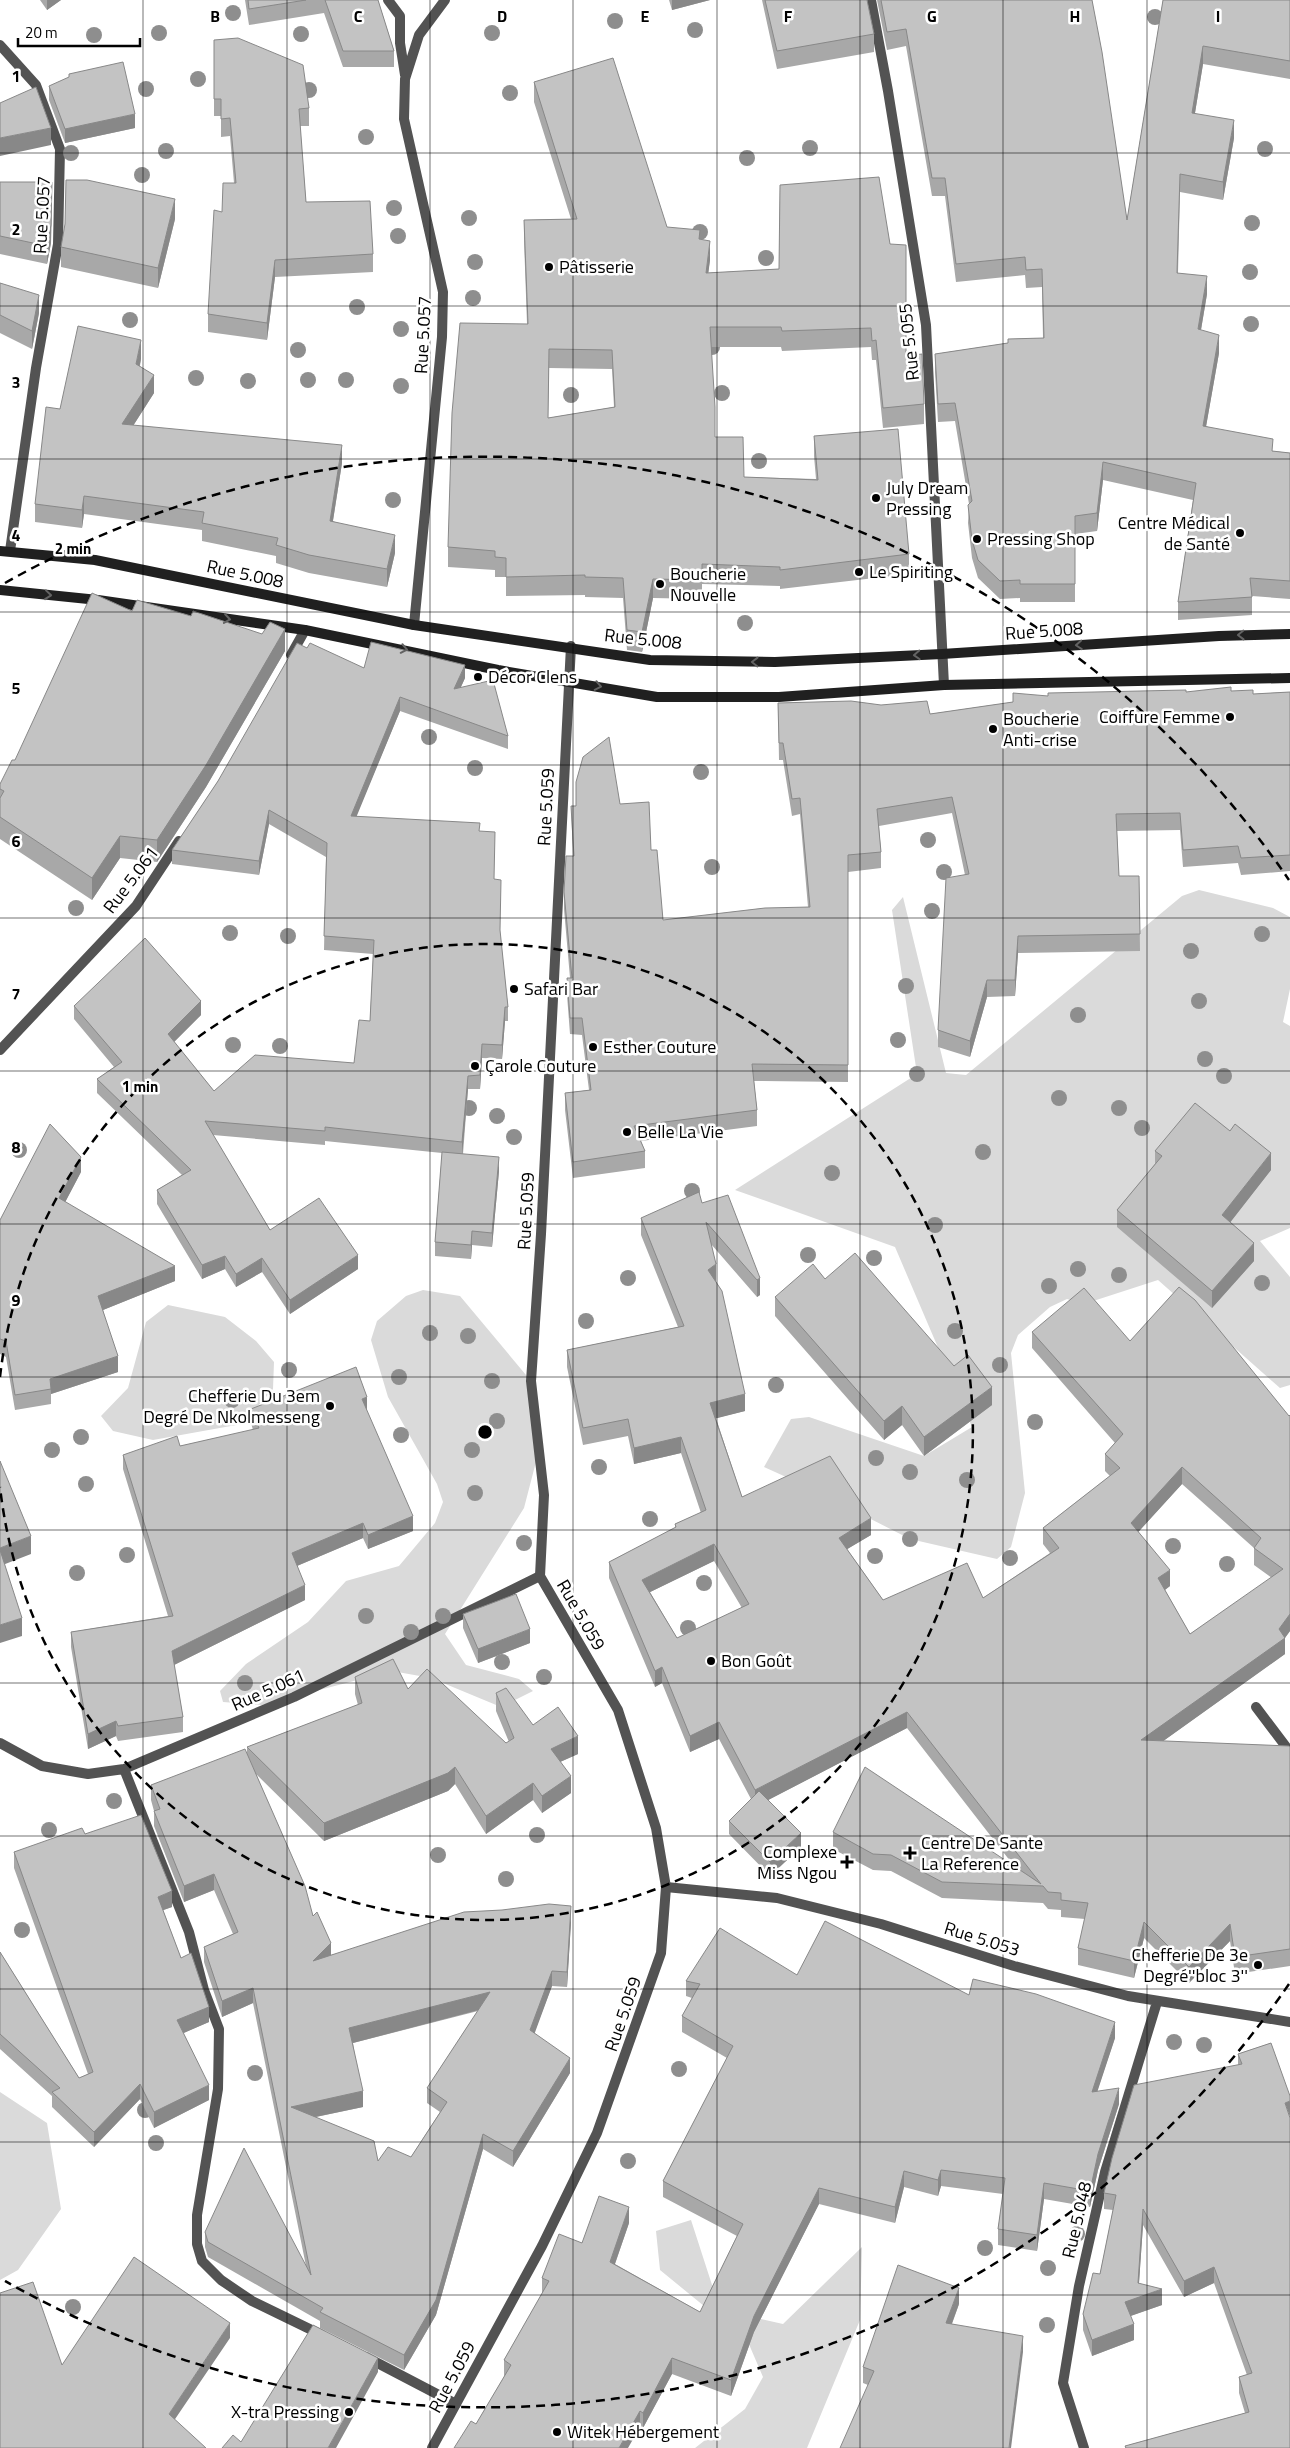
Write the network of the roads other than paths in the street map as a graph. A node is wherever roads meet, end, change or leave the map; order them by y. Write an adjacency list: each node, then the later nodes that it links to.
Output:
1 (388, 0): 5 (street)
2 (444, 0): 5 (street, Rue 5.057)
3 (871, 0): 12 (street, Rue 5.055)
4 (0, 45): 6 (street, Rue 5.057)
5 (405, 79): 8 (street, Rue 5.057)
6 (5, 551): 8 (main road, Rue 5.008)
7 (0, 590): 9 (main road, one-way to 9)
8 (414, 625): 11 (main road, Rue 5.008)
9 (305, 630): 13 (street); 15 (main road, one-way to 15)
10 (1290, 634): 12 (main road, Rue 5.008, one-way to 12)
11 (571, 646): 12 (main road, Rue 5.008, one-way to 11); 15 (street, Rue 5.059)
12 (942, 654): 16 (street, Rue 5.055)
13 (286, 664)
14 (1290, 678): 16 (main road)
15 (568, 680): 16 (main road, one-way to 16); 19 (street, Rue 5.059)
16 (944, 685)
17 (185, 832): 18 (street, Rue 5.061)
18 (0, 1050)
19 (540, 1576): 23 (street, Rue 5.061); 24 (street, Rue 5.059)
20 (1256, 1707): 22 (street)
21 (0, 1743): 23 (street, Rue 5.061)
22 (1290, 1752)
23 (124, 1769): 27 (street)
24 (666, 1887): 25 (street, Rue 5.053); 29 (street, Rue 5.059)
25 (1157, 2002): 26 (street, Rue 5.053); 31 (street, Rue 5.048)
26 (1290, 2022)
27 (332, 2340)
28 (355, 2352): 29 (street)
29 (456, 2404): 30 (street, Rue 5.059)
30 (432, 2448)
31 (1084, 2448)

